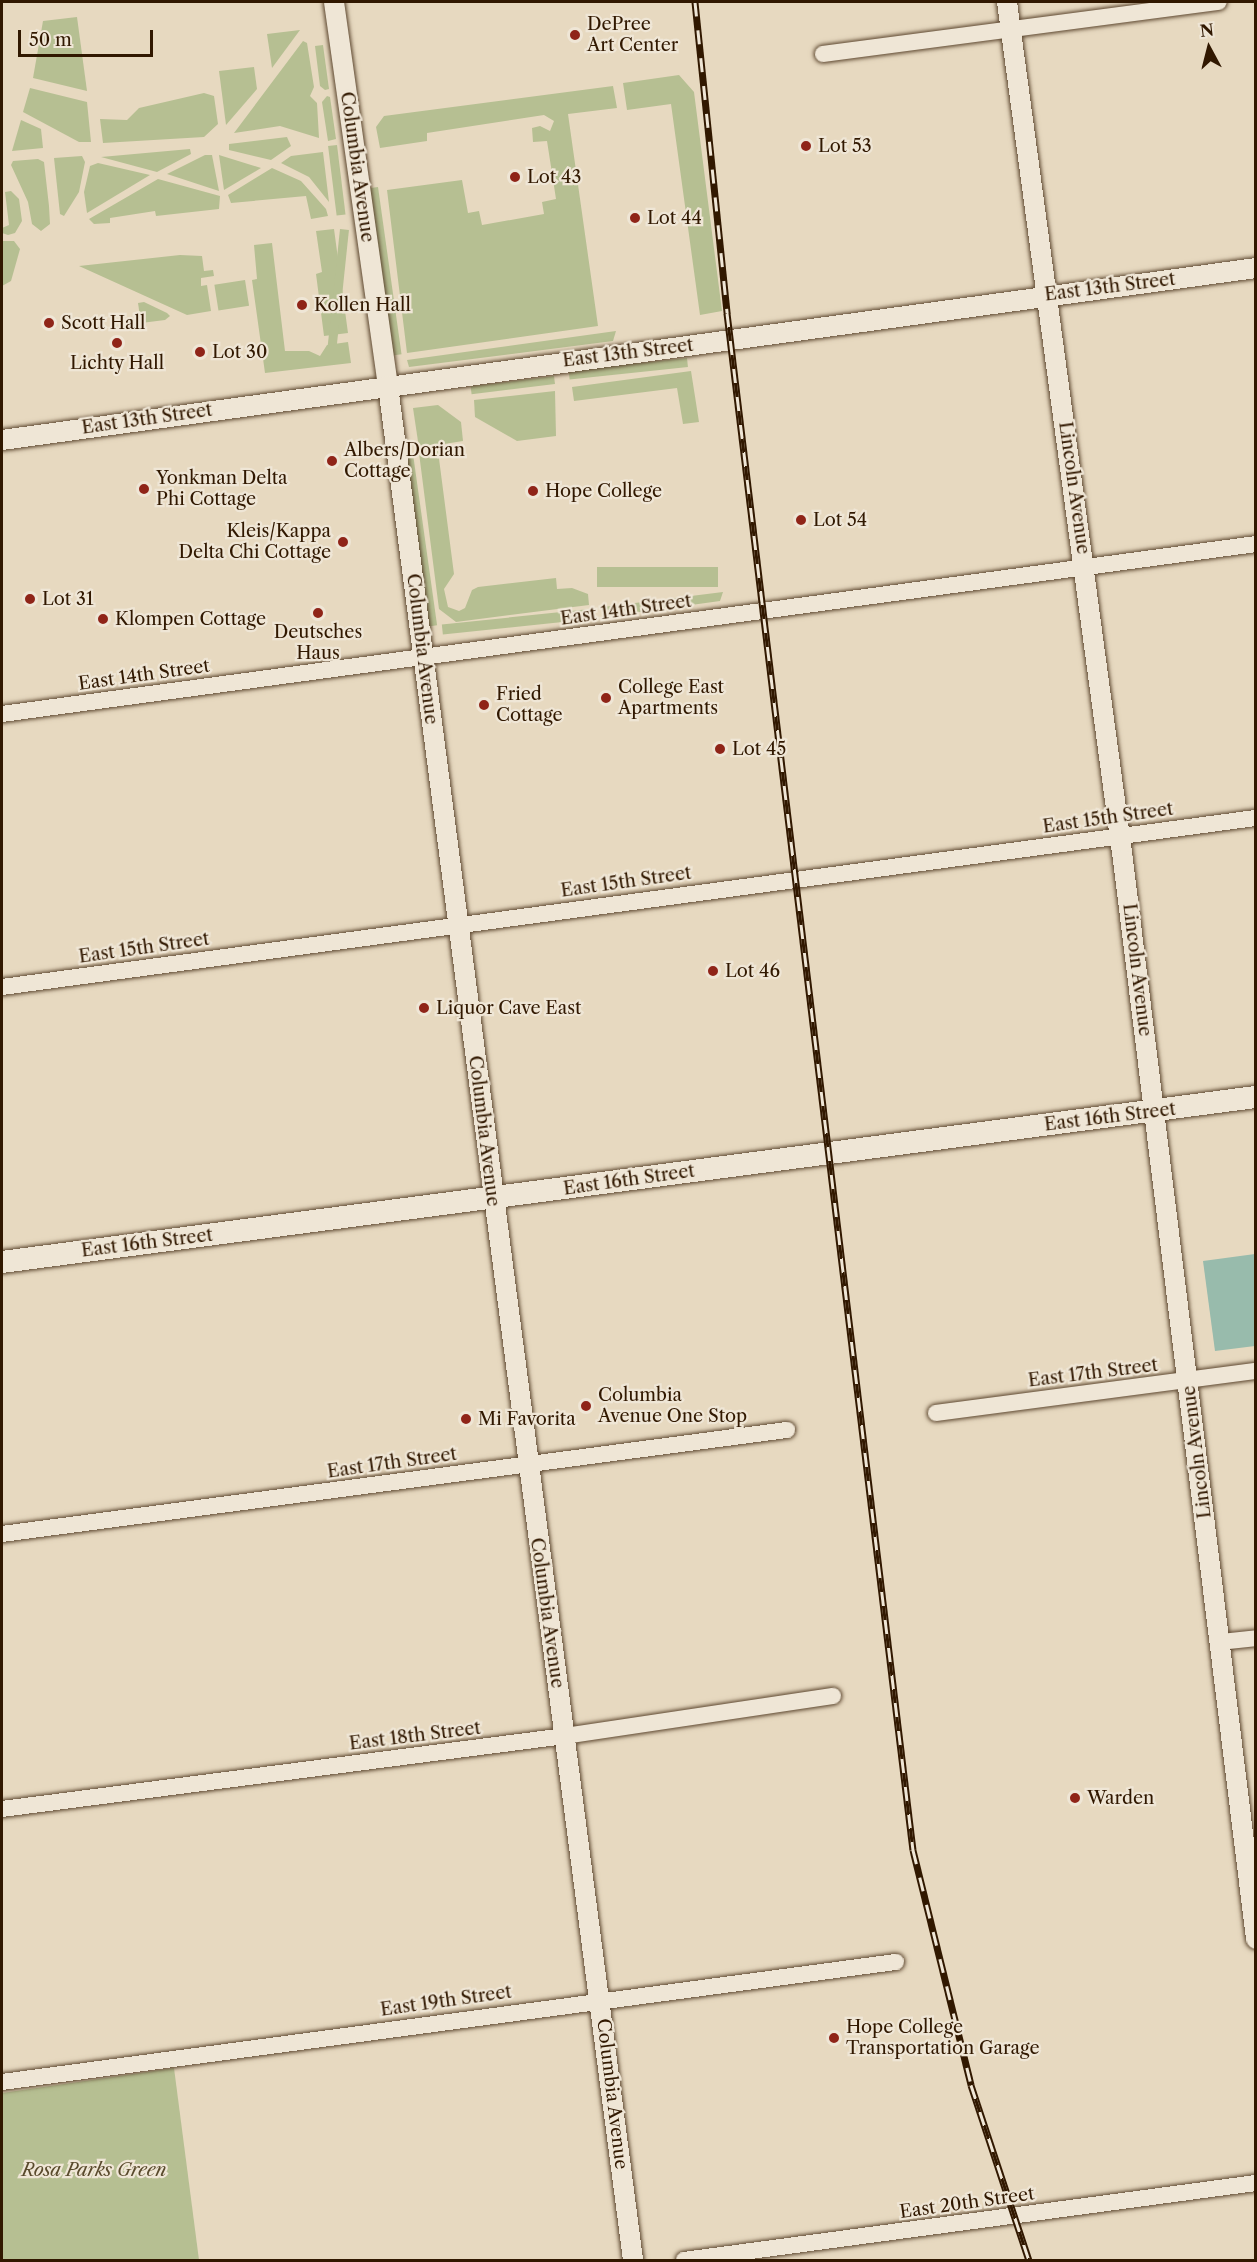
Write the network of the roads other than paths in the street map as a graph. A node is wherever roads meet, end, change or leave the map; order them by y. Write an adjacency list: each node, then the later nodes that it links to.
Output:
1 (334, 2): 8 (street, Columbia Avenue)
2 (1007, 2): 4 (street, Lincoln Avenue)
3 (1219, 2): 4 (street)
4 (1011, 30): 5 (street); 7 (street, Lincoln Avenue)
5 (823, 54)
6 (1256, 268): 7 (street, East 13th Street)
7 (1048, 295): 8 (street, East 13th Street); 11 (street, Lincoln Avenue)
8 (388, 386): 9 (street, East 13th Street); 12 (street, Columbia Avenue)
9 (2, 440)
10 (1256, 544): 11 (street, East 14th Street)
11 (1085, 567): 12 (street, East 14th Street); 15 (street, Lincoln Avenue)
12 (422, 658): 13 (street, East 14th Street); 16 (street, Columbia Avenue)
13 (2, 714)
14 (1256, 818): 15 (street, East 15th Street)
15 (1119, 836): 16 (street, East 15th Street); 19 (street, Lincoln Avenue)
16 (458, 924): 17 (street, East 15th Street); 20 (street, Columbia Avenue)
17 (2, 987)
18 (1256, 1097): 19 (main road, East 16th Street)
19 (1155, 1112): 20 (main road, East 16th Street); 23 (street, Lincoln Avenue)
20 (493, 1198): 21 (main road, East 16th Street); 26 (street, Columbia Avenue)
21 (2, 1262)
22 (1256, 1371): 23 (street, East 17th Street)
23 (1189, 1380): 24 (street, East 17th Street); 29 (street, Lincoln Avenue)
24 (936, 1413)
25 (787, 1430): 26 (street, East 17th Street)
26 (526, 1464): 27 (street, East 17th Street); 31 (street, Columbia Avenue)
27 (2, 1534)
28 (1256, 1638): 29 (street)
29 (1220, 1642): 33 (street, Lincoln Avenue)
30 (833, 1696): 31 (street, East 18th Street)
31 (565, 1736): 32 (street, East 18th Street); 35 (street, Columbia Avenue)
32 (2, 1809)
33 (1256, 1939)
34 (896, 1962): 35 (street, East 19th Street)
35 (600, 1999): 36 (street, East 19th Street); 38 (street, Columbia Avenue)
36 (2, 2082)
37 (1256, 2183): 39 (street, East 20th Street)
38 (633, 2260)
39 (684, 2260)

